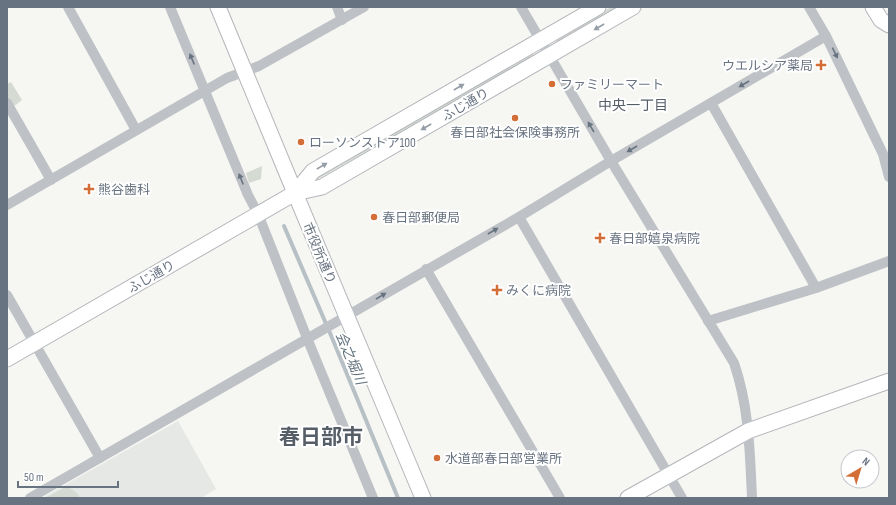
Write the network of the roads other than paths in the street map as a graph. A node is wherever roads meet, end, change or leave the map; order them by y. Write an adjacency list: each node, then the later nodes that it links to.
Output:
1 (68, 7): 20 (street)
2 (170, 7): 17 (street, one-way to 2)
3 (218, 7): 16 (street, 市役所通り)
4 (337, 7): 11 (street)
5 (364, 7): 11 (street)
6 (521, 7): 14 (street)
7 (598, 7): 14 (street, ふじ通り)
8 (633, 7): 15 (street, ふじ通り, one-way to 15)
9 (809, 7): 13 (street)
10 (873, 7): 12 (street)
11 (342, 20): 16 (street)
12 (889, 25)
13 (826, 36): 19 (street, one-way to 19); 21 (street, one-way to 21)
14 (540, 41): 15 (street); 25 (street, ふじ通り, one-way to 14)
15 (549, 55): 22 (street, one-way to 15); 25 (street, ふじ通り, one-way to 25)
16 (244, 71): 17 (street); 25 (street, 市役所通り)
17 (209, 89): 20 (street); 27 (street, one-way to 17)
18 (7, 103): 24 (street)
19 (711, 103): 22 (street, one-way to 22); 31 (street)
20 (136, 130): 24 (street)
21 (886, 153): 23 (street)
22 (611, 161): 28 (street); 34 (street)
23 (889, 176)
24 (51, 180): 26 (street)
25 (290, 195): 27 (street, ふじ通り); 33 (street, 市役所通り)
26 (7, 206)
27 (261, 212): 35 (street); 36 (street, ふじ通り)
28 (519, 217): 30 (street, one-way to 28); 41 (street)
29 (889, 261): 31 (street)
30 (426, 269): 33 (street, one-way to 30); 45 (street)
31 (816, 288): 34 (street)
32 (7, 295): 36 (street)
33 (342, 318): 35 (street); 44 (street, 市役所通り)
34 (708, 321): 39 (street)
35 (311, 336): 40 (street); 43 (street)
36 (34, 343): 37 (street, ふじ通り); 40 (street)
37 (7, 358)
38 (889, 381): 39 (street)
39 (748, 431): 41 (street); 48 (street)
40 (100, 458): 42 (street)
41 (668, 474): 46 (street); 47 (street)
42 (30, 498)
43 (373, 498)
44 (423, 498)
45 (560, 498)
46 (628, 498)
47 (682, 498)
48 (752, 498)

